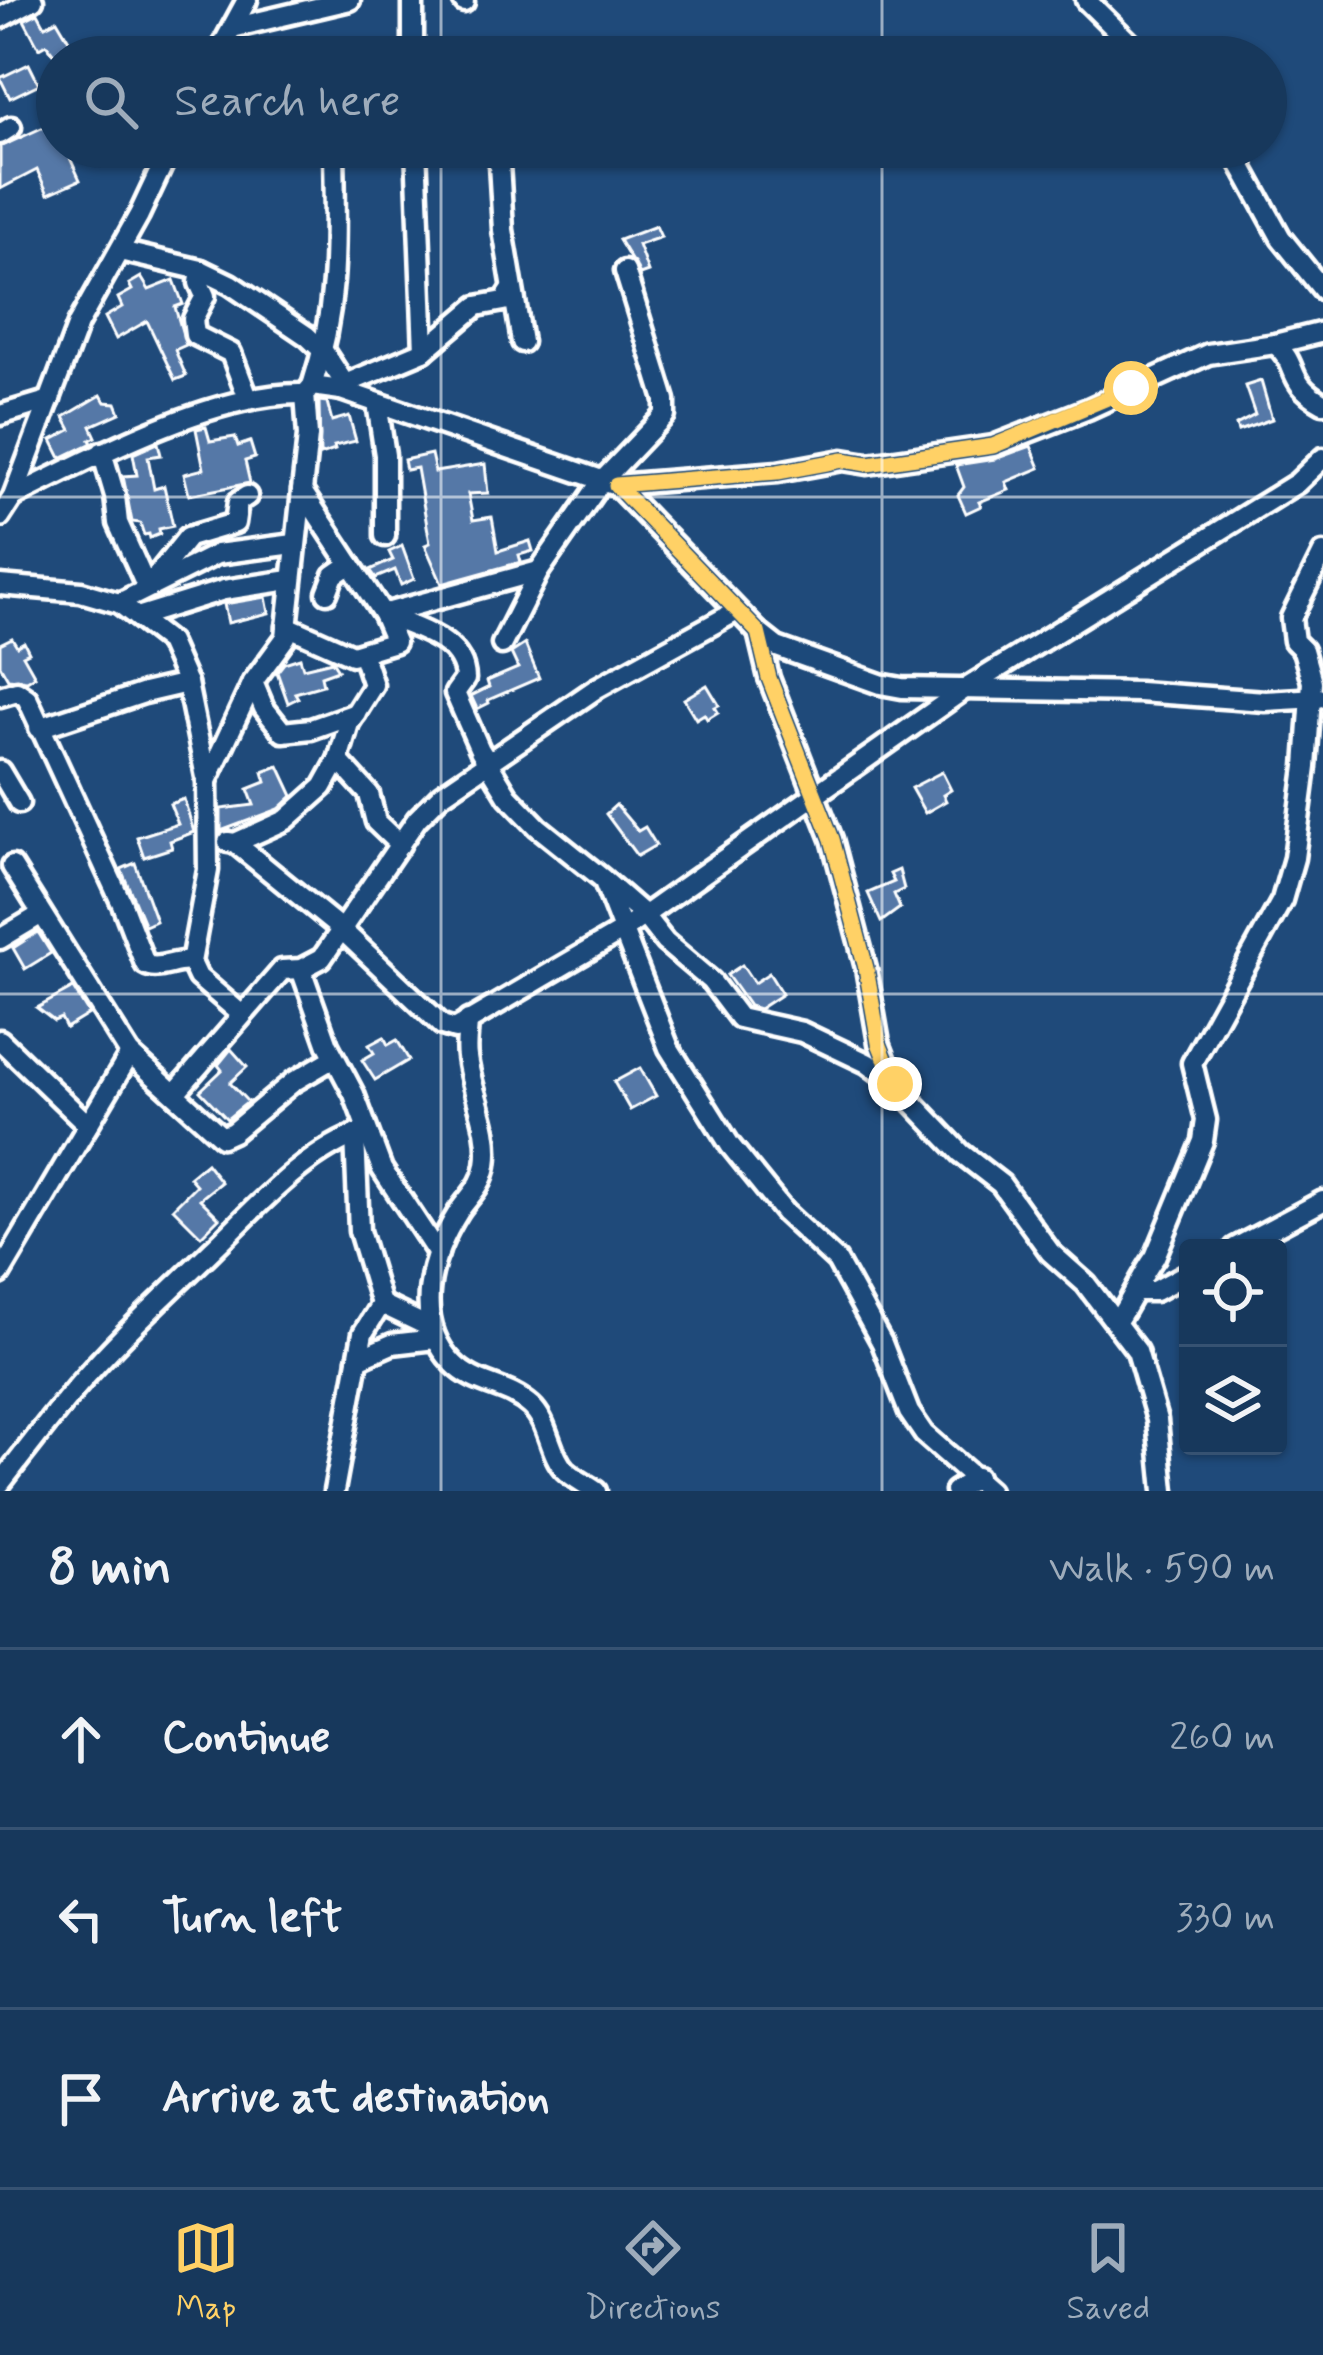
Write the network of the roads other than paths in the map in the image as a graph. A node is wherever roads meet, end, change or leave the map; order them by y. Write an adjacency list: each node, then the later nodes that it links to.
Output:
1 (33, 0): 6 (street)
2 (247, 0): 7 (street)
3 (350, 0): 7 (street)
4 (413, 0): 9 (street)
5 (1086, 0): 10 (street)
6 (0, 18)
7 (232, 28): 8 (street)
8 (228, 36)
9 (412, 36)
10 (1123, 36)
11 (160, 168): 16 (street)
12 (334, 168): 25 (street)
13 (417, 168): 24 (street)
14 (500, 168): 19 (street)
15 (1243, 168): 20 (street)
16 (119, 251): 17 (street); 29 (street)
17 (200, 270): 25 (street); 28 (street)
18 (625, 271): 35 (street)
19 (512, 289): 22 (street); 24 (street)
20 (1323, 290)
21 (1323, 332): 23 (street)
22 (522, 342)
23 (1286, 347): 31 (street); 35 (street)
24 (424, 351): 26 (street)
25 (324, 352): 26 (street); 27 (street)
26 (343, 387): 27 (street); 30 (street)
27 (309, 390): 28 (street); 36 (street)
28 (248, 398): 33 (street)
29 (50, 400): 32 (street); 38 (street)
30 (377, 403): 35 (street); 40 (street)
31 (1323, 403)
32 (0, 415)
33 (102, 452): 38 (street); 47 (street)
34 (1323, 458): 59 (street)
35 (609, 483): 44 (street); 50 (street)
36 (302, 491): 41 (street); 43 (street)
37 (247, 496): 47 (street)
38 (14, 497): 39 (street)
39 (0, 517)
40 (385, 536)
41 (294, 544): 45 (street); 47 (street)
42 (1323, 553): 61 (street)
43 (350, 564): 48 (street); 51 (street)
44 (538, 571): 51 (street); 55 (street)
45 (290, 580): 52 (street); 53 (street)
46 (0, 586): 49 (street)
47 (147, 589): 49 (street)
48 (327, 593)
49 (118, 603): 52 (street)
50 (737, 610): 54 (street); 65 (street)
51 (383, 614): 56 (street); 65 (street)
52 (137, 617): 58 (street)
53 (287, 626): 56 (street); 57 (street)
54 (758, 632): 59 (street); 68 (street)
55 (502, 644)
56 (363, 655): 62 (street)
57 (253, 682): 62 (street); 67 (street)
58 (188, 683): 63 (street); 67 (street)
59 (965, 689): 61 (street); 68 (street)
60 (0, 696): 63 (street)
61 (1317, 698): 96 (street)
62 (356, 713): 64 (street)
63 (39, 728): 80 (street)
64 (338, 760): 71 (street); 72 (street)
65 (488, 764): 72 (street); 74 (street)
66 (0, 771): 69 (street)
67 (207, 781): 70 (street)
68 (816, 794): 75 (street); 87 (street)
69 (20, 803)
70 (210, 839): 71 (street); 80 (street)
71 (235, 842): 77 (street)
72 (400, 844): 77 (street)
73 (12, 866): 76 (street)
74 (603, 879): 75 (street); 78 (street)
75 (643, 914): 78 (street); 87 (street)
76 (40, 915): 79 (street); 85 (street)
77 (342, 930): 81 (street); 83 (street)
78 (622, 931): 83 (street); 102 (street)
79 (0, 939)
80 (191, 962): 82 (street)
81 (302, 969): 82 (street); 86 (street)
82 (241, 1014): 88 (street)
83 (468, 1020): 93 (street)
84 (0, 1040): 89 (street)
85 (130, 1054): 88 (street); 89 (street)
86 (334, 1058): 88 (street); 90 (street)
87 (895, 1084): 98 (street)
88 (176, 1092)
89 (88, 1125): 94 (street)
90 (360, 1133): 93 (street); 97 (street); 101 (street)
91 (1323, 1202): 92 (street)
92 (1252, 1239)
93 (438, 1254): 99 (street)
94 (0, 1274)
95 (1179, 1278): 96 (street)
96 (1139, 1292): 98 (street)
97 (381, 1304): 99 (street); 100 (street)
98 (1117, 1321): 106 (street)
99 (433, 1333): 100 (street); 104 (street)
100 (358, 1359): 103 (street)
101 (0, 1484)
102 (983, 1484): 105 (street)
103 (334, 1491)
104 (596, 1491)
105 (956, 1491)
106 (1164, 1491)

